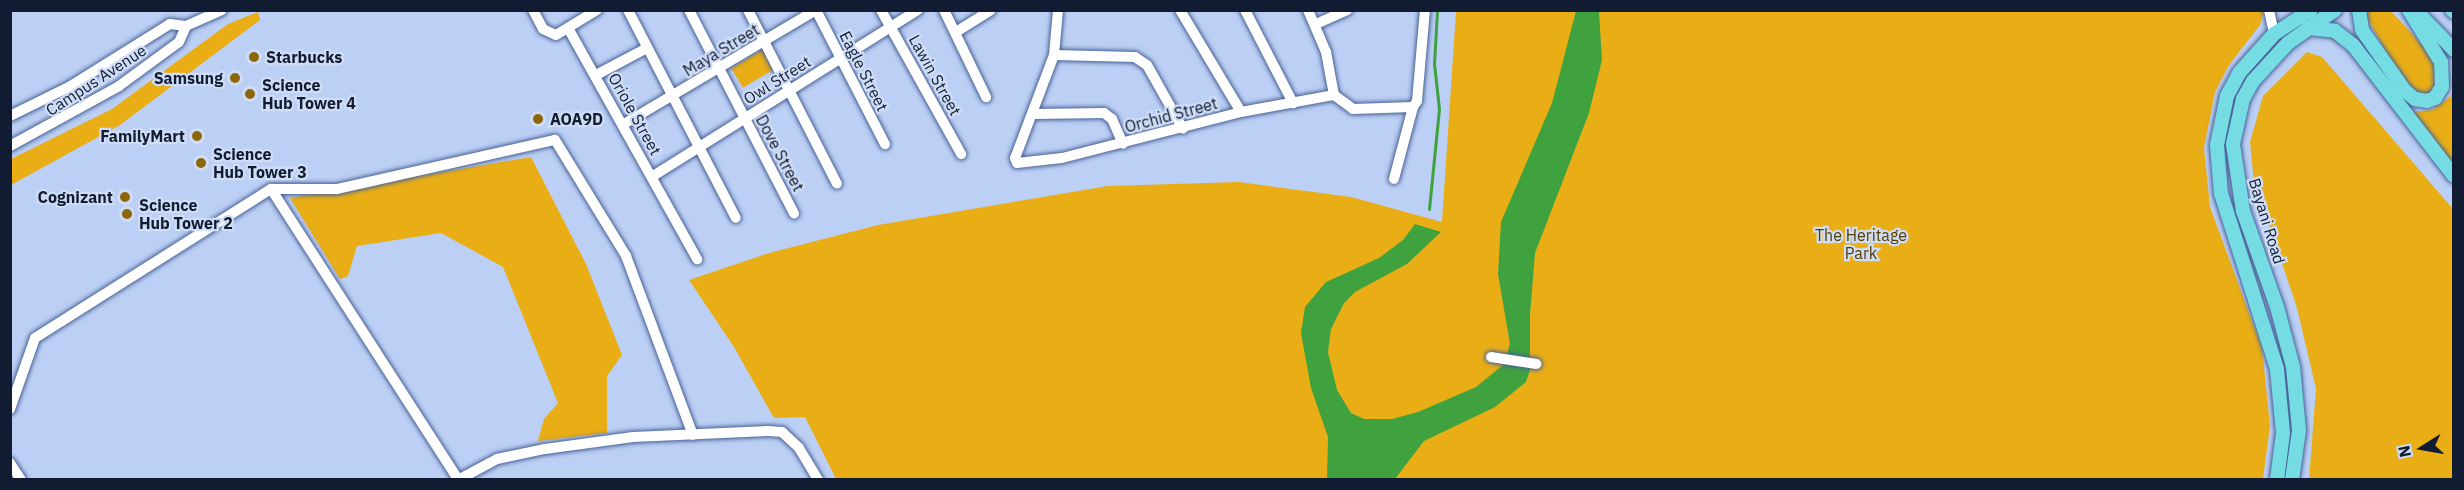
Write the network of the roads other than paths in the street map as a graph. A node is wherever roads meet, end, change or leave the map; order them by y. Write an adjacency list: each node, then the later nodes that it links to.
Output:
1 (222, 10): 25 (street, Campus Avenue)
2 (533, 10): 27 (street)
3 (597, 10): 27 (street)
4 (628, 10): 31 (street, Maya Street)
5 (689, 10): 35 (street, Dove Street)
6 (748, 10): 30 (street)
7 (816, 10): 30 (street, Maya Street); 34 (street, Eagle Street)
8 (881, 10): 26 (street, Lawin Street)
9 (918, 10): 26 (street, Owl Street)
10 (944, 10): 28 (street)
11 (991, 10): 28 (street)
12 (1058, 10): 33 (street)
13 (1180, 10): 43 (street)
14 (1245, 10): 41 (street)
15 (1308, 10): 24 (street)
16 (1347, 10): 24 (street)
17 (1425, 10): 42 (street)
18 (2269, 10): 29 (street)
19 (2335, 10): 23 (main road, Bayani Road)
20 (2359, 10): 21 (main road)
21 (2409, 10)
22 (2415, 10): 32 (main road)
23 (2306, 14): 29 (main road, Bayani Road); 55 (main road); 65 (main road, Bayani Road)
24 (1316, 24): 38 (street)
25 (186, 26): 45 (street, Campus Avenue); 51 (street, Campus Avenue)
26 (892, 27): 34 (street, Owl Street); 53 (street, Lawin Street)
27 (568, 28): 36 (street, Oriole Street)
28 (956, 32): 40 (street)
29 (2274, 34): 64 (main road, Bayani Road)
30 (764, 42): 35 (street, Maya Street); 37 (street)
31 (647, 48): 36 (street); 39 (street, Maya Street)
32 (2454, 50)
33 (1054, 55): 44 (street); 48 (street)
34 (841, 59): 37 (street, Owl Street); 49 (street, Eagle Street)
35 (720, 68): 39 (street, Maya Street); 46 (street, Dove Street)
36 (596, 75): 47 (street, Oriole Street)
37 (790, 90): 46 (street, Owl Street); 57 (street)
38 (1334, 95): 41 (street, Orchid Street); 42 (street)
39 (672, 97): 47 (street, Maya Street); 52 (street, Maya Street)
40 (986, 97)
41 (1293, 103): 43 (street, Orchid Street)
42 (1415, 104): 56 (street)
43 (1241, 112): 48 (street, Orchid Street)
44 (1033, 114): 50 (street); 50 (street, Orchid Street)
45 (10, 117)
46 (745, 118): 52 (street, Owl Street); 59 (street, Dove Street)
47 (624, 124): 54 (street, Oriole Street)
48 (1183, 129): 50 (street, Orchid Street)
49 (885, 144)
50 (1123, 144)
51 (10, 146)
52 (698, 148): 54 (street, Owl Street); 60 (street, Maya Street)
53 (961, 154)
54 (652, 176): 61 (street, Oriole Street)
55 (2454, 176)
56 (1394, 179)
57 (837, 184)
58 (271, 189): 66 (street); 67 (street); 69 (street)
59 (794, 213)
60 (736, 218)
61 (697, 259)
62 (1491, 357): 63 (street)
63 (1536, 364)
64 (2280, 402): 65 (street); 72 (main road, Bayani Road)
65 (2298, 402): 73 (main road, Bayani Road)
66 (10, 409)
67 (693, 435): 69 (street); 71 (street)
68 (10, 463): 70 (street)
69 (458, 479)
70 (21, 480)
71 (818, 480)
72 (2277, 480)
73 (2292, 480)

